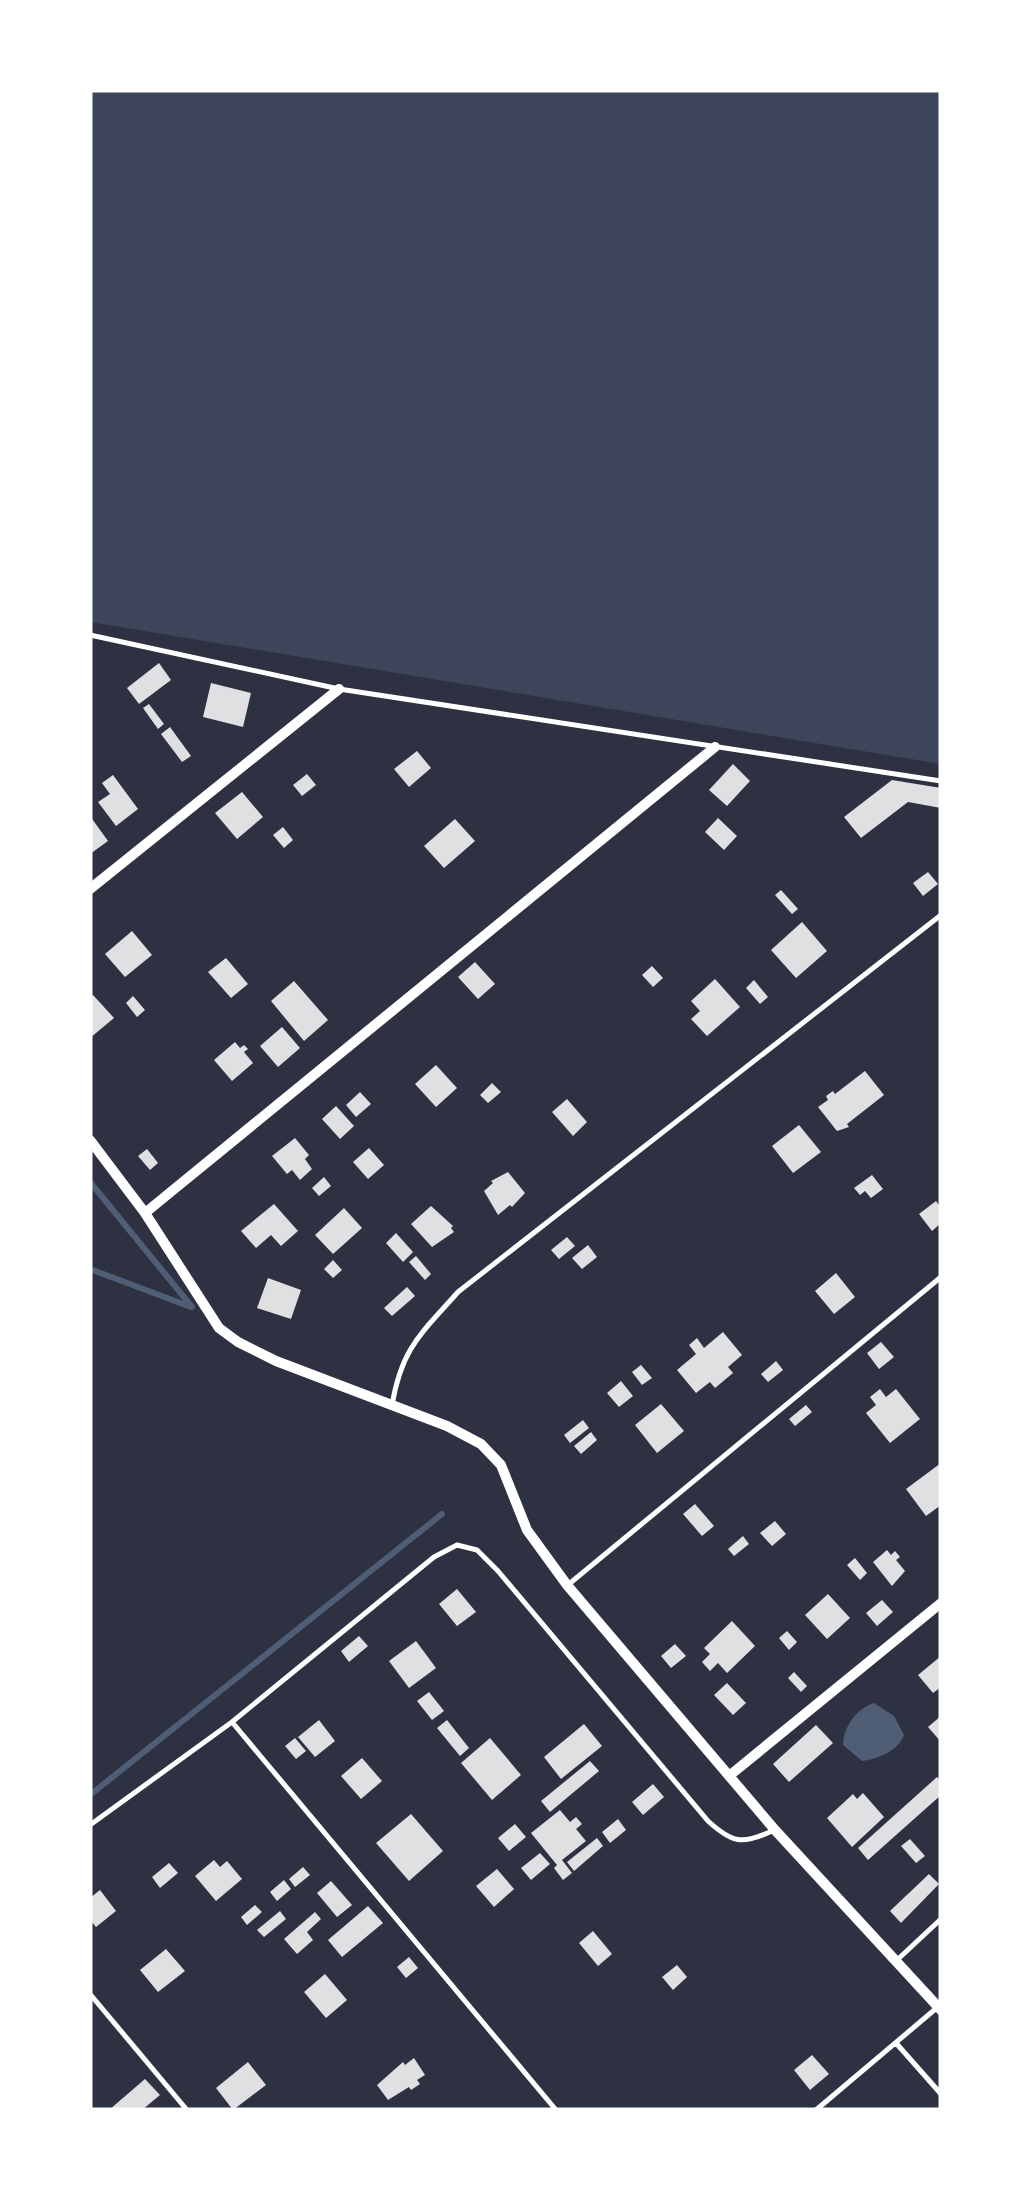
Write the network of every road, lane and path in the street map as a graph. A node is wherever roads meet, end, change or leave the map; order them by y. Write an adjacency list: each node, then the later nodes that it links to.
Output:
1 (90, 635): 2 (lane)
2 (338, 689): 3 (lane); 5 (street)
3 (715, 747): 4 (lane); 8 (street)
4 (941, 781)
5 (90, 889)
6 (941, 915): 10 (lane)
7 (90, 1140): 8 (street)
8 (145, 1212): 10 (street)
9 (941, 1276): 11 (lane)
10 (392, 1405): 11 (street)
11 (567, 1586): 14 (street)
12 (941, 1603): 14 (street)
13 (232, 1722): 15 (lane); 16 (lane); 24 (lane)
14 (730, 1776): 16 (street)
15 (90, 1825)
16 (775, 1830): 18 (street)
17 (941, 1918): 18 (lane)
18 (896, 1961): 20 (street)
19 (90, 1994): 23 (lane)
20 (940, 2007): 21 (lane)
21 (896, 2043): 22 (lane); 25 (lane)
22 (941, 2094)
23 (187, 2110)
24 (556, 2110)
25 (816, 2110)

